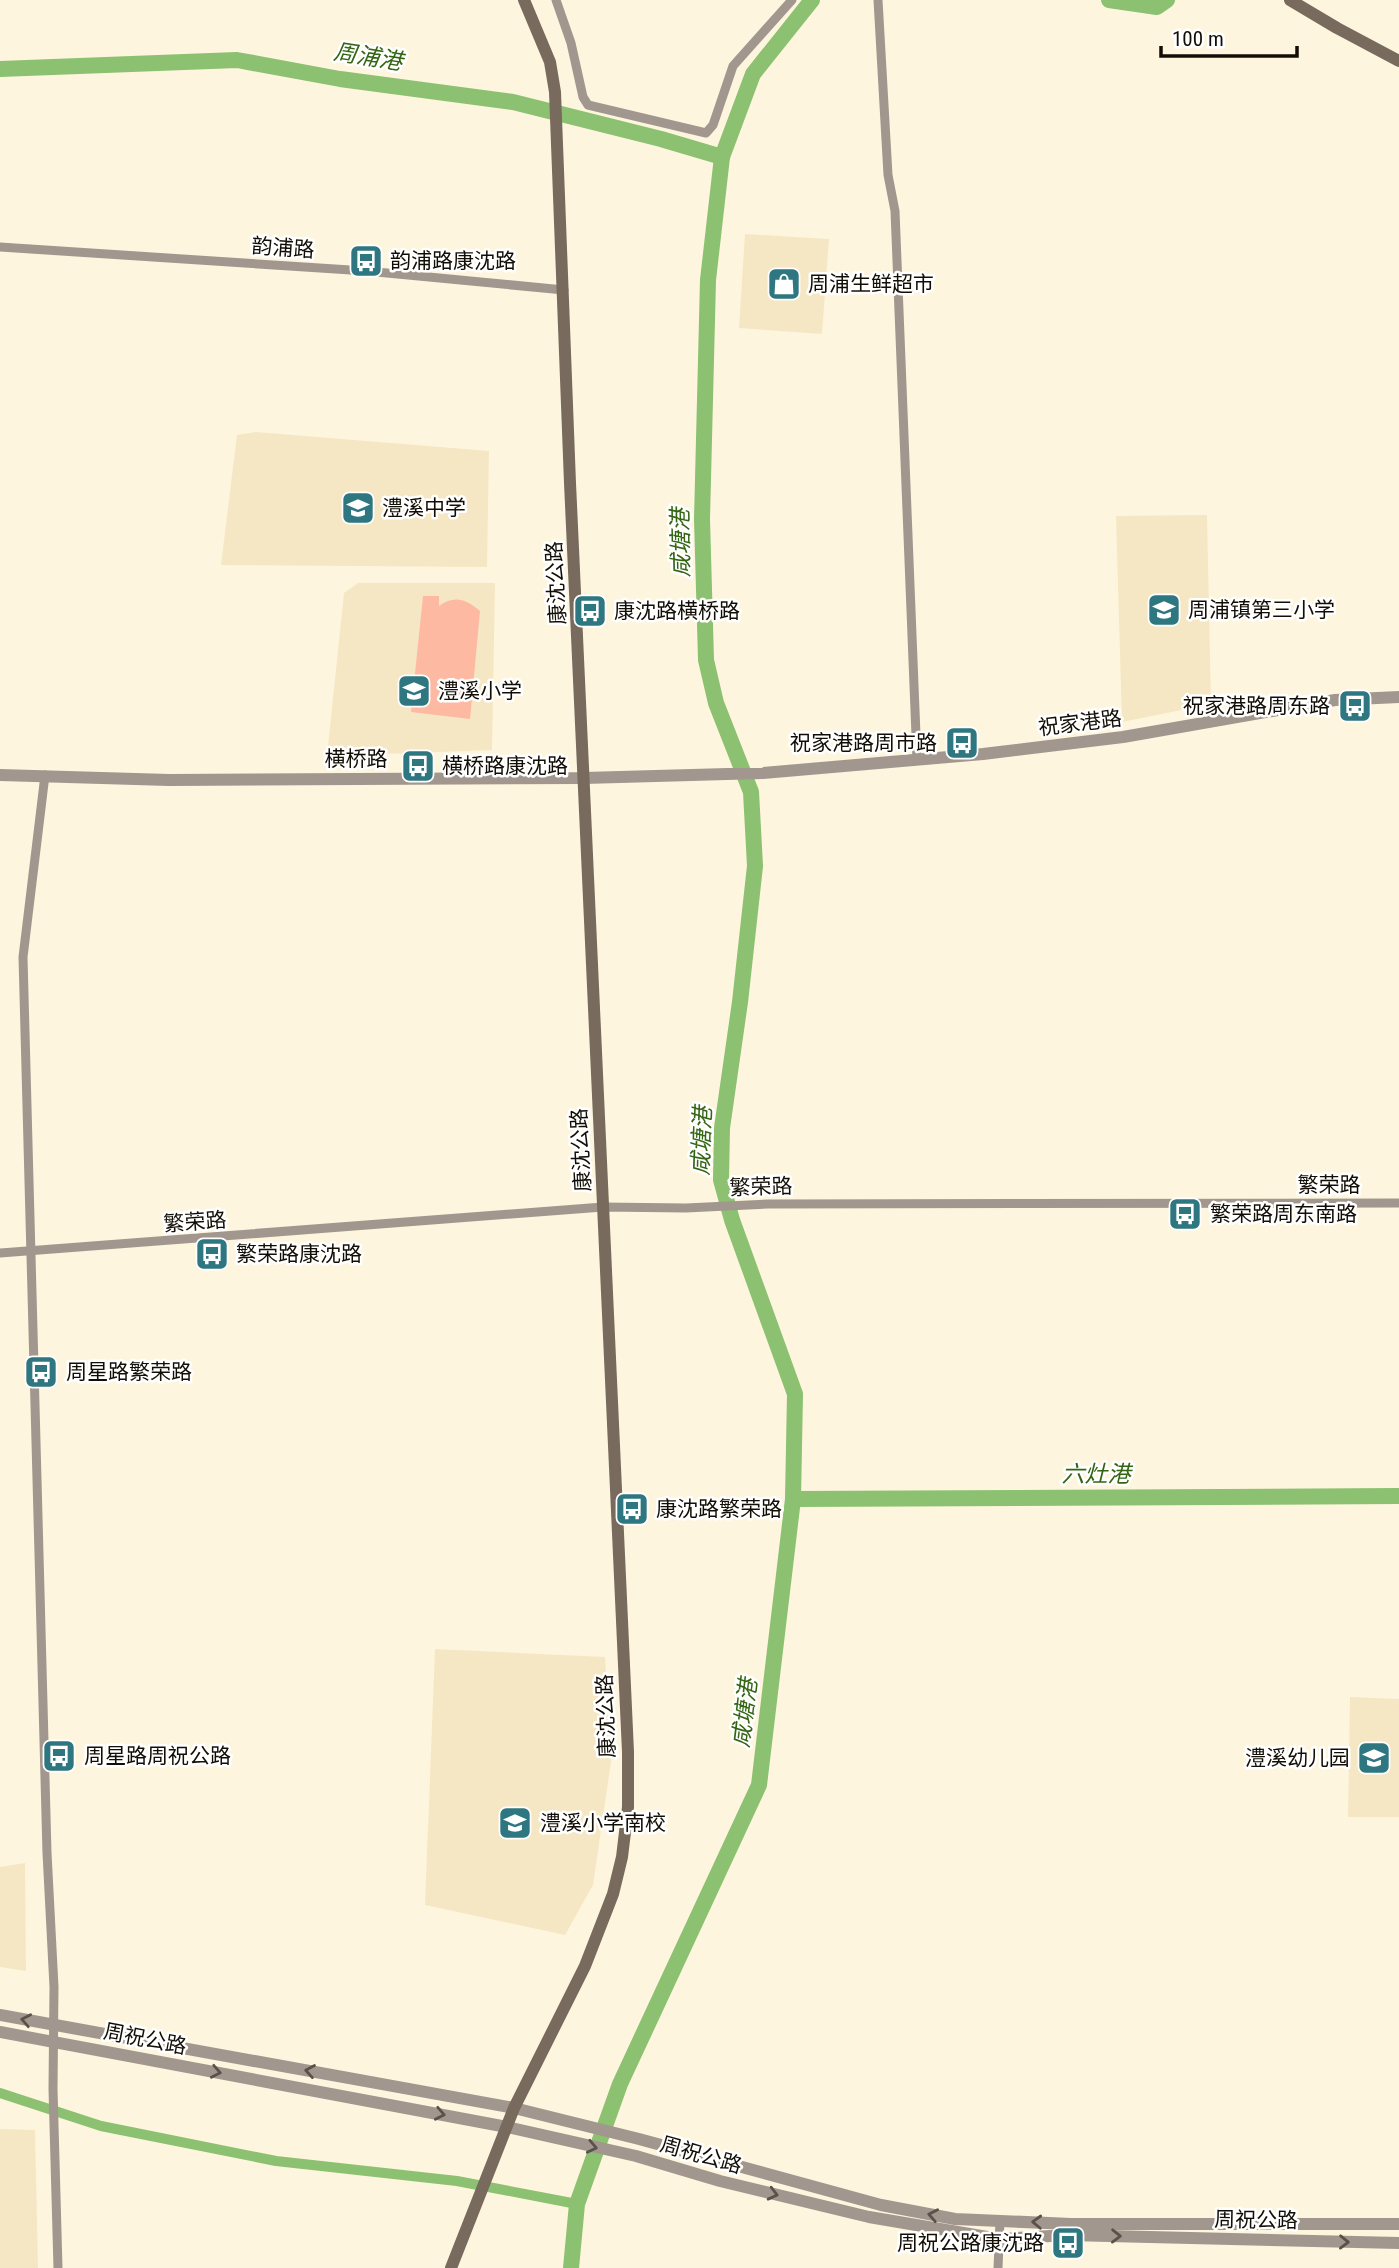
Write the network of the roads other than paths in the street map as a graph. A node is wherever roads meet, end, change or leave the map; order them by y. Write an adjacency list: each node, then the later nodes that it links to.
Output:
1 (524, 0): 10 (main road, 康沈公路)
2 (556, 0): 3 (street)
3 (792, 0)
4 (878, 0): 12 (street)
5 (1290, 0): 6 (main road)
6 (1379, 49): 7 (main road); 8 (main road)
7 (1399, 55)
8 (1399, 61)
9 (0, 247): 10 (street, 韵浦路)
10 (564, 290): 16 (main road, 康沈公路)
11 (1399, 697): 12 (street, 祝家港路)
12 (917, 760): 15 (street, 祝家港路)
13 (0, 775): 14 (street, 横桥路)
14 (45, 775): 16 (street, 横桥路); 20 (street)
15 (713, 775): 16 (street, 横桥路)
16 (584, 778): 18 (main road, 康沈公路)
17 (1399, 1203): 18 (street, 繁荣路)
18 (603, 1207): 20 (street, 繁荣路); 25 (main road, 康沈公路)
19 (0, 1253): 20 (street, 繁荣路)
20 (30, 1253): 22 (street)
21 (0, 2015): 22 (street, 周祝公路, one-way to 21)
22 (53, 2026): 24 (street); 25 (street, 周祝公路, one-way to 22)
23 (0, 2032): 24 (street, 周祝公路)
24 (53, 2042): 26 (street, 周祝公路, one-way to 26); 31 (street)
25 (514, 2108): 26 (main road, 康沈公路); 27 (street, 周祝公路, one-way to 25)
26 (507, 2127): 29 (street, 周祝公路, one-way to 29); 32 (main road, 康沈公路)
27 (1000, 2221): 28 (street, 周祝公路, one-way to 27); 29 (street)
28 (1399, 2224)
29 (999, 2239): 30 (street, 周祝公路, one-way to 30); 33 (street)
30 (1399, 2243)
31 (58, 2268)
32 (451, 2268)
33 (998, 2268)

